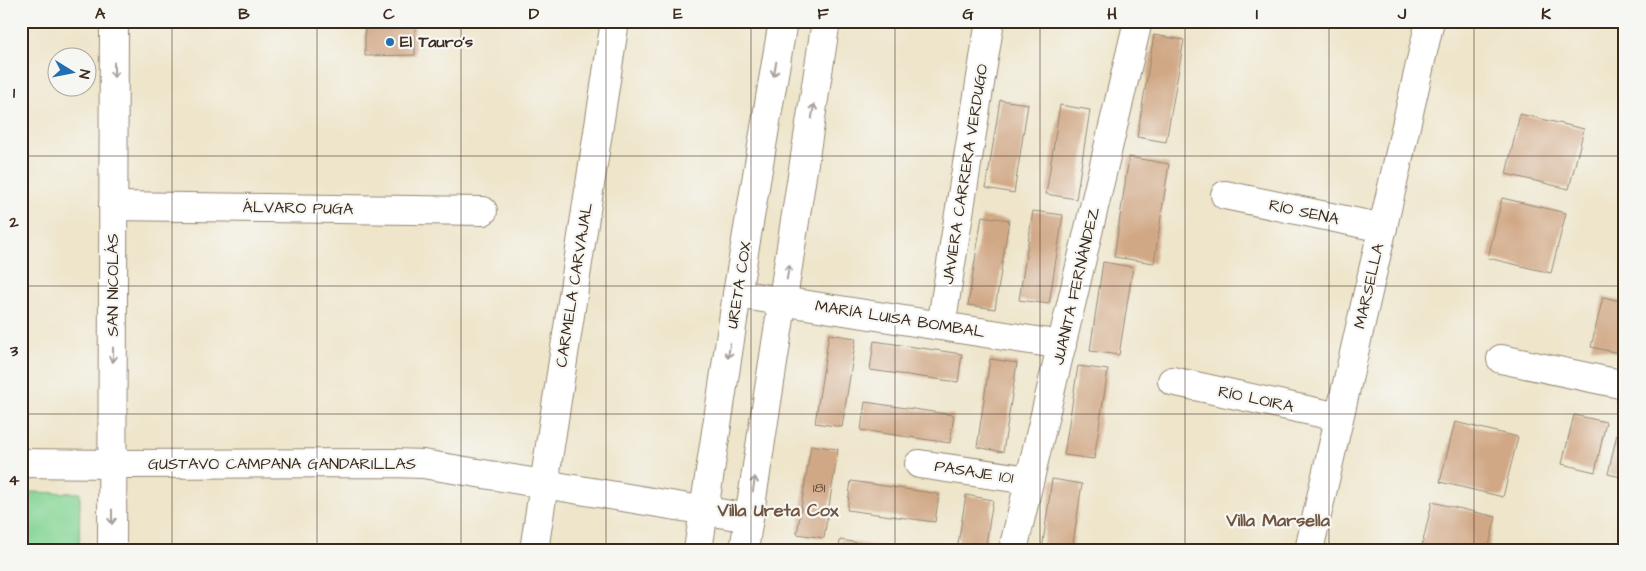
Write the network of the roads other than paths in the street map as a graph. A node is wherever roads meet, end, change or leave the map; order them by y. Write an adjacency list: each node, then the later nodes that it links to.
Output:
1 (114, 21): 9 (street, SAN NICOLÁS, one-way to 9)
2 (614, 21): 24 (street, CARMELA CARVAJAL)
3 (783, 21): 12 (street, URETA COX, one-way to 12)
4 (826, 21): 13 (street, one-way to 4)
5 (990, 21): 14 (street, JAVIERA CARRERA VERDUGO)
6 (1138, 21): 15 (street, JUANITA FERNÁNDEZ)
7 (1430, 21): 11 (street, MARSELLA)
8 (1225, 195): 11 (street, RÍO SENA)
9 (113, 206): 10 (street, ÁLVARO PUGA); 21 (street, SAN NICOLÁS, one-way to 21)
10 (483, 211)
11 (1383, 228): 19 (street, MARSELLA)
12 (737, 294): 13 (street, MARÍA LUISA BOMBAL); 25 (street, URETA COX, one-way to 25)
13 (783, 301): 14 (street, MARÍA LUISA BOMBAL); 26 (street, one-way to 13)
14 (941, 326): 15 (street, MARÍA LUISA BOMBAL)
15 (1062, 345): 23 (street, JUANITA FERNÁNDEZ)
16 (1501, 359): 18 (street)
17 (1172, 381): 19 (street, RÍO LOIRA)
18 (1625, 385)
19 (1339, 416): 32 (street, MARSELLA)
20 (21, 463): 21 (street, GUSTAVO CAMPANA GANDARILLAS)
21 (112, 464): 24 (street, GUSTAVO CAMPANA GANDARILLAS); 27 (street, SAN NICOLÁS, one-way to 27)
22 (919, 464): 23 (street, PASAJE 101)
23 (1030, 480): 31 (street, JUANITA FERNÁNDEZ)
24 (544, 485): 25 (street, GUSTAVO CAMPANA GANDARILLAS); 28 (street, CARMELA CARVAJAL)
25 (704, 511): 26 (street, GUSTAVO CAMPANA GANDARILLAS); 29 (street, URETA COX)
26 (748, 518): 30 (street)
27 (112, 550)
28 (534, 550)
29 (698, 550)
30 (744, 550)
31 (1013, 550)
32 (1309, 550)

